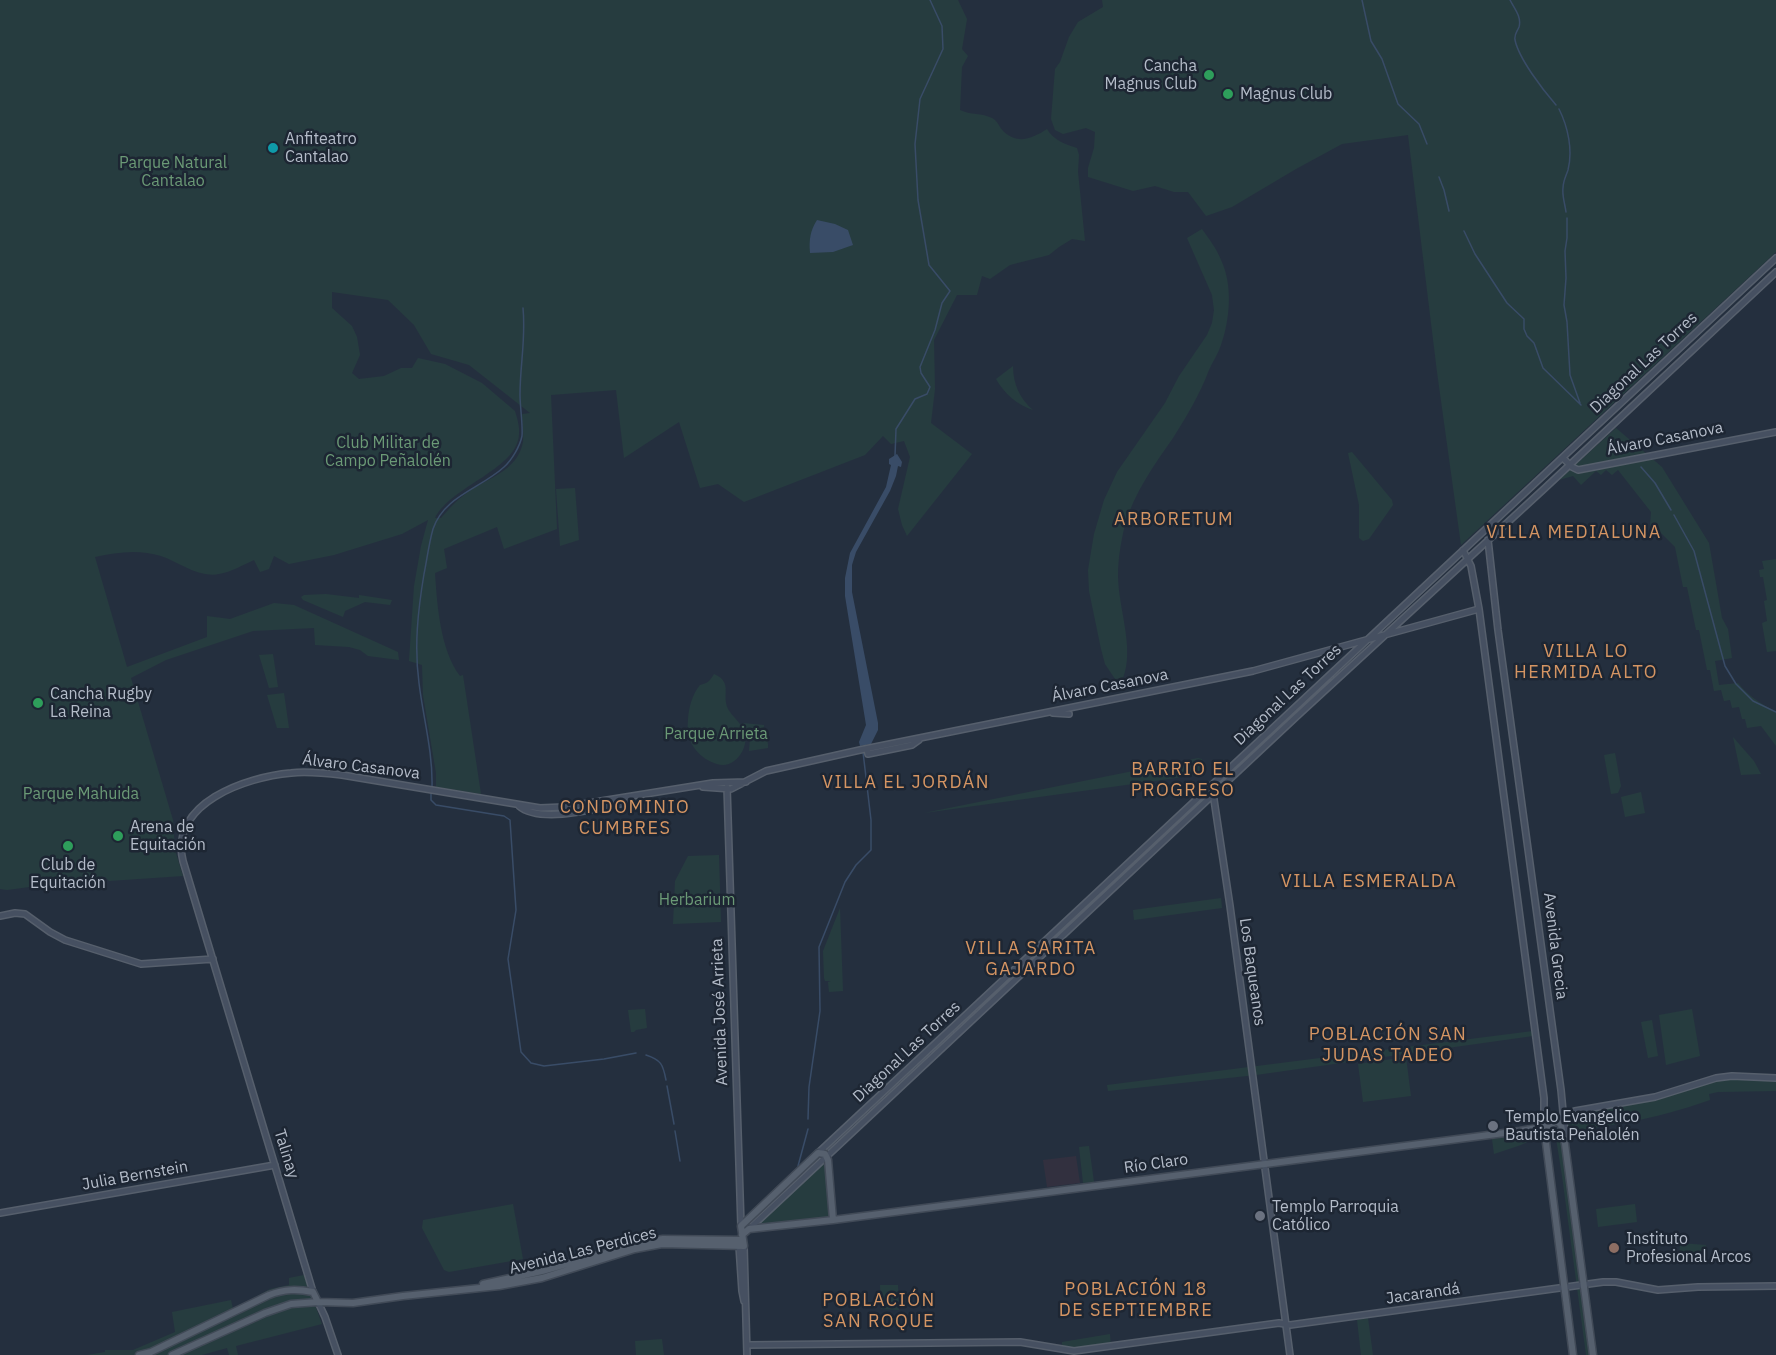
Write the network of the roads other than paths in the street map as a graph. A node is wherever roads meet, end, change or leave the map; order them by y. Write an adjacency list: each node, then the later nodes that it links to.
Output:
1 (1776, 258): 4 (street, Diagonal Las Torres)
2 (1776, 272): 3 (street, Diagonal Las Torres)
3 (1635, 403): 4 (street); 7 (street, Diagonal Las Torres)
4 (1620, 404): 6 (street, Diagonal Las Torres)
5 (1776, 432): 7 (street, Álvaro Casanova)
6 (1563, 458): 7 (street); 9 (street, Diagonal Las Torres)
7 (1569, 464): 8 (street, Diagonal Las Torres)
8 (1488, 540): 10 (street, Diagonal Las Torres); 26 (street, Avenida Grecia)
9 (1463, 550): 10 (street, Avenida Grecia); 13 (street, Diagonal Las Torres)
10 (1468, 559): 11 (street, Avenida Grecia); 12 (street, Diagonal Las Torres)
11 (1479, 609): 12 (street, Álvaro Casanova); 28 (street, Avenida Grecia)
12 (1386, 633): 13 (street, Álvaro Casanova); 22 (street, Diagonal Las Torres)
13 (1369, 638): 14 (street, Álvaro Casanova); 21 (street, Diagonal Las Torres)
14 (1308, 656): 15 (street); 16 (street, Álvaro Casanova)
15 (1310, 663)
16 (1042, 713): 17 (street); 18 (street, Álvaro Casanova)
17 (1069, 714)
18 (921, 738): 19 (street, Álvaro Casanova); 19 (street, Álvaro Casanova)
19 (865, 750): 20 (street, Álvaro Casanova)
20 (727, 786): 24 (street, Álvaro Casanova); 36 (street, Avenida José Arrieta)
21 (1211, 786): 22 (street, Los Baqueanos); 30 (street, Diagonal Las Torres)
22 (1213, 795): 31 (street, Diagonal Las Torres); 32 (street, Los Baqueanos)
23 (0, 916): 24 (street)
24 (213, 959): 33 (street, Talinay)
25 (1776, 1078): 26 (street)
26 (1564, 1116): 27 (street, Río Claro); 29 (street, Avenida Grecia)
27 (1557, 1121): 28 (main road, Río Claro); 29 (main road)
28 (1544, 1127): 32 (main road, Río Claro); 41 (main road, Avenida Grecia)
29 (1565, 1144): 39 (main road, Avenida Grecia)
30 (818, 1153): 31 (main road); 36 (main road, Diagonal Las Torres)
31 (827, 1156): 35 (main road); 37 (street, Diagonal Las Torres)
32 (1264, 1163): 35 (main road, Río Claro); 44 (street, Los Baqueanos)
33 (275, 1165): 34 (street, Julia Bernstein); 42 (street, Talinay)
34 (0, 1213)
35 (833, 1220): 37 (main road, Río Claro)
36 (741, 1226): 38 (main road, Avenida José Arrieta)
37 (749, 1229): 38 (main road, Diagonal Las Torres)
38 (742, 1242): 43 (main road, Avenida Las Perdices); 45 (street, Avenida José Arrieta)
39 (1584, 1285): 40 (street, Jacarandá); 41 (street, Jacarandá); 52 (main road, Avenida Grecia)
40 (1776, 1286)
41 (1564, 1288): 44 (street, Jacarandá); 51 (main road, Avenida Grecia)
42 (314, 1292): 43 (main road, Talinay); 46 (main road)
43 (318, 1302): 47 (main road, Avenida Las Perdices); 48 (street, Talinay)
44 (1286, 1324): 45 (street, Jacarandá); 50 (street, Los Baqueanos)
45 (747, 1345): 49 (street, Avenida José Arrieta)
46 (139, 1355)
47 (171, 1355)
48 (338, 1355)
49 (747, 1355)
50 (1290, 1355)
51 (1573, 1355)
52 (1593, 1355)

